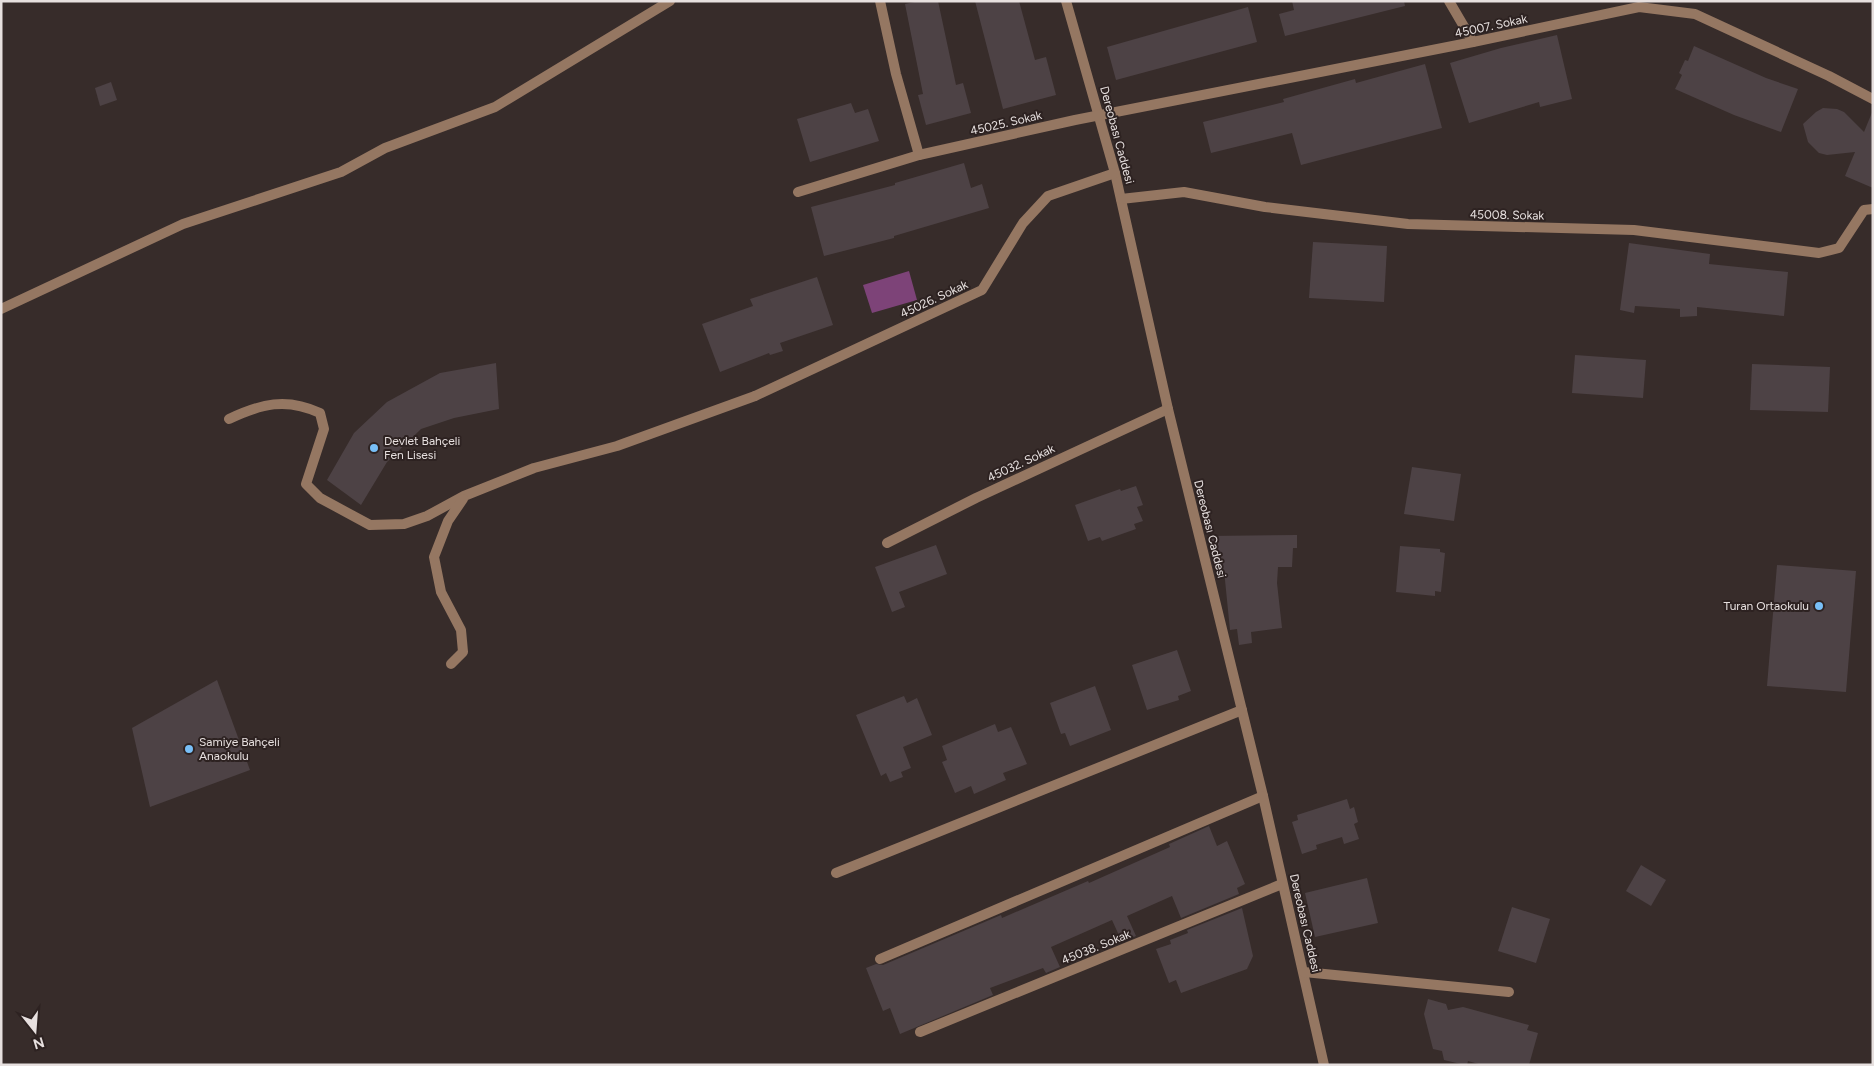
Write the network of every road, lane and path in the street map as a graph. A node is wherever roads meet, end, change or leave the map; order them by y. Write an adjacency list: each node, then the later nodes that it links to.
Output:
1 (670, 1): 14 (street)
2 (880, 1): 9 (street)
3 (1066, 1): 8 (street, Dereobası Caddesi)
4 (1449, 1): 6 (street)
5 (1638, 4): 6 (street, 45007. Sokak); 7 (street, 45007. Sokak)
6 (1473, 42): 8 (street, 45007. Sokak)
7 (1873, 100)
8 (1100, 116): 9 (street, 45025. Sokak); 10 (street, Dereobası Caddesi)
9 (919, 155): 11 (street, 45025. Sokak)
10 (1115, 173): 12 (street, Dereobası Caddesi); 17 (street, 45026. Sokak)
11 (798, 192)
12 (1121, 199): 13 (street, 45008. Sokak); 15 (street, Dereobası Caddesi)
13 (1873, 210)
14 (1, 309)
15 (1168, 409): 18 (street, 45032. Sokak); 20 (street, Dereobası Caddesi)
16 (229, 419): 17 (street, 45026. Sokak)
17 (464, 496): 19 (street)
18 (887, 543)
19 (452, 664)
20 (1242, 710): 21 (street, Dereobası Caddesi); 22 (street)
21 (1263, 796): 23 (street, Dereobası Caddesi); 24 (street)
22 (836, 873)
23 (1282, 884): 25 (street, Dereobası Caddesi); 27 (street, 45038. Sokak)
24 (880, 959)
25 (1304, 972): 26 (street); 28 (street, Dereobası Caddesi)
26 (1509, 992)
27 (920, 1032)
28 (1324, 1065)

